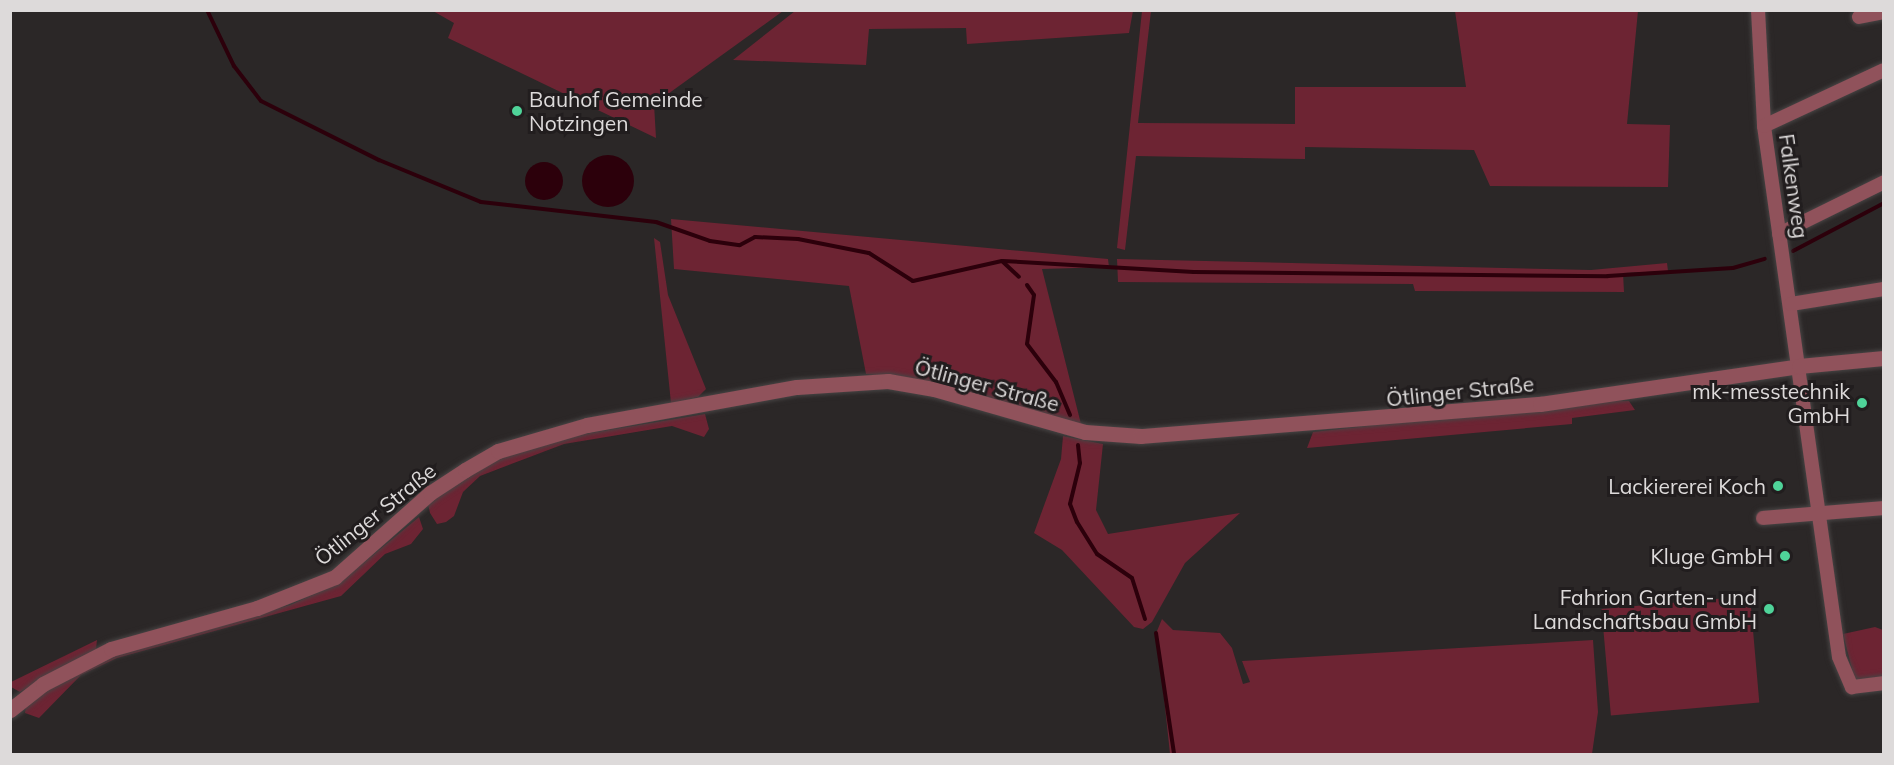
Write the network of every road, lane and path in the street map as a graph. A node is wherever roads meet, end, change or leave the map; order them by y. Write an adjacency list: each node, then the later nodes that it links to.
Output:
1 (1758, 10): 5 (street, Falkenweg)
2 (1884, 12): 3 (street)
3 (1859, 17)
4 (1884, 70): 5 (street)
5 (1764, 126): 7 (street, Falkenweg)
6 (1884, 182): 7 (street)
7 (1779, 234): 9 (street, Falkenweg)
8 (1884, 289): 9 (street)
9 (1791, 304): 11 (street, Falkenweg)
10 (1884, 358): 11 (street, Ötlinger Straße)
11 (1799, 366): 13 (street, Falkenweg); 16 (street, Ötlinger Straße)
12 (1884, 508): 13 (street)
13 (1817, 512): 14 (street); 15 (street, Falkenweg)
14 (1763, 518)
15 (1884, 683)
16 (10, 710)

